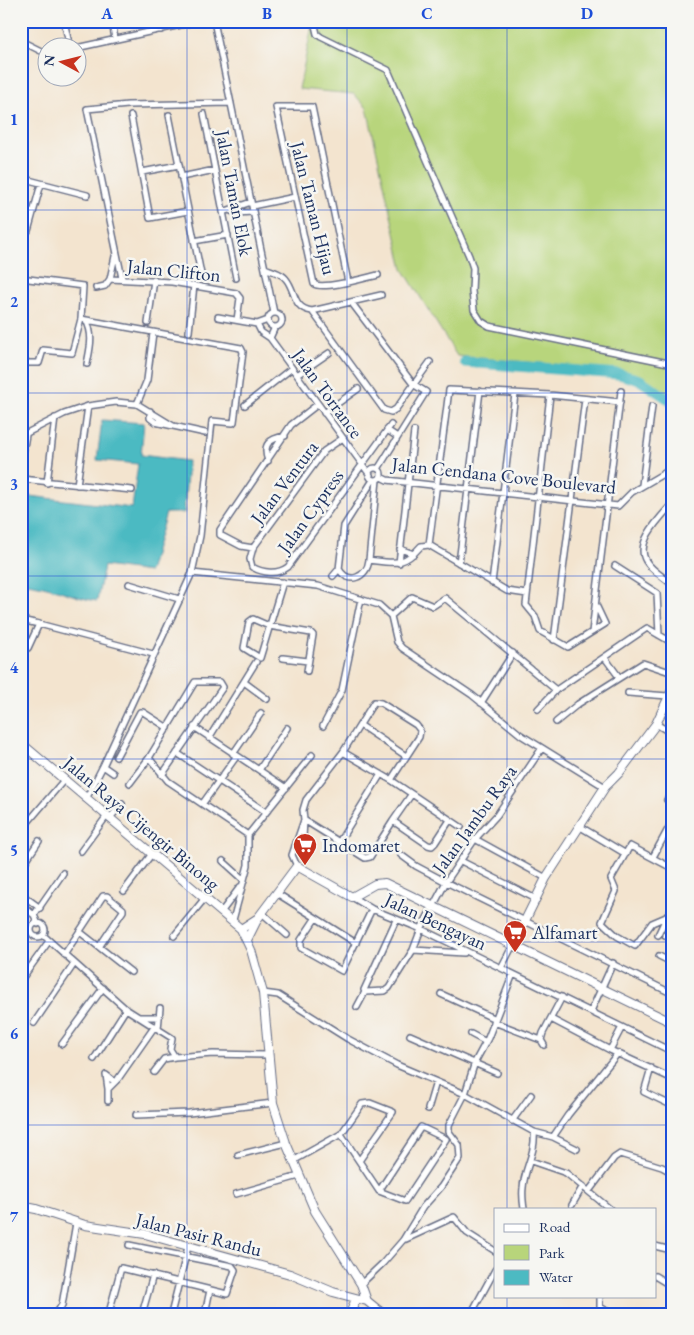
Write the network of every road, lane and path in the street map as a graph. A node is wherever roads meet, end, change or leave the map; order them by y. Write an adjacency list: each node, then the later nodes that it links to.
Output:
1 (64, 21): 8 (street)
2 (112, 21): 9 (street)
3 (159, 21): 7 (street)
4 (199, 21): 7 (street)
5 (214, 21): 13 (street)
6 (314, 21): 64 (street)
7 (161, 30): 9 (street)
8 (68, 38)
9 (116, 39): 11 (street)
10 (21, 41): 12 (street)
11 (88, 45)
12 (38, 48)
13 (230, 101): 25 (street); 34 (street)
14 (204, 114): 18 (street, Jalan Taman Elok)
15 (168, 115): 17 (street)
16 (131, 116): 19 (street)
17 (178, 165): 19 (street); 20 (street)
18 (215, 170): 20 (street); 30 (street, Jalan Taman Elok)
19 (142, 172): 27 (street)
20 (181, 177): 27 (street)
21 (21, 178): 22 (street)
22 (41, 184): 23 (street); 29 (street)
23 (87, 195)
24 (295, 197): 25 (street); 43 (street, Jalan Taman Hijau); 43 (street, Jalan Taman Hijau)
25 (252, 207): 28 (street); 28 (street); 35 (street)
26 (21, 208): 29 (street)
27 (188, 211): 33 (street)
28 (231, 211): 30 (street)
29 (33, 212): 31 (street)
30 (223, 212): 32 (street, Jalan Taman Elok)
31 (21, 233)
32 (228, 235): 33 (street); 40 (street, Jalan Taman Elok)
33 (194, 241): 36 (street)
34 (115, 253): 39 (street); 41 (street)
35 (265, 268): 48 (street); 49 (street)
36 (201, 274)
37 (378, 275): 43 (street, Jalan Taman Hijau)
38 (21, 278): 51 (street)
39 (122, 278): 41 (street, Jalan Clifton); 42 (street, Jalan Clifton)
40 (236, 278)
41 (110, 279): 45 (street)
42 (154, 280): 44 (street, Jalan Clifton); 54 (street)
43 (348, 282)
44 (194, 285): 52 (street, Jalan Clifton); 57 (street)
45 (96, 288)
46 (381, 295): 47 (street)
47 (351, 302): 48 (street); 67 (street)
48 (312, 311): 67 (street)
49 (274, 313): 53 (street); 56 (street)
50 (218, 317): 52 (street)
51 (83, 320): 58 (street); 62 (street); 63 (street)
52 (237, 320): 55 (street)
53 (268, 320): 55 (street); 56 (street)
54 (148, 323)
55 (257, 324): 59 (street, Jalan Torrance)
56 (275, 327): 59 (street)
57 (189, 332)
58 (153, 333): 75 (street); 116 (street)
59 (270, 338): 65 (street, Jalan Torrance)
60 (329, 353): 66 (street)
61 (430, 362): 67 (street)
62 (21, 363)
63 (87, 364)
64 (673, 364)
65 (292, 368): 66 (street, Jalan Torrance); 77 (street)
66 (297, 375): 76 (street, Jalan Torrance)
67 (413, 384): 91 (street)
68 (358, 389): 80 (street)
69 (480, 391): 71 (street); 98 (street); 101 (street)
70 (621, 391): 74 (street)
71 (515, 394): 72 (street); 102 (street)
72 (550, 395): 73 (street); 103 (street)
73 (585, 399): 74 (street); 104 (street)
74 (620, 402): 106 (street)
75 (137, 404): 78 (street); 83 (street)
76 (318, 404): 80 (street, Jalan Torrance); 85 (street)
77 (245, 405)
78 (88, 406): 81 (street); 97 (street)
79 (652, 406): 99 (street)
80 (324, 413): 87 (street, Jalan Torrance)
81 (55, 418): 84 (street); 95 (street)
82 (414, 431): 96 (street)
83 (206, 432)
84 (24, 436): 89 (street)
85 (285, 436): 88 (street); 88 (street)
86 (396, 436): 90 (street, Jalan Cypress)
87 (342, 438): 90 (street, Jalan Torrance); 108 (street, Jalan Ventura)
88 (268, 461): 108 (street)
89 (21, 464)
90 (362, 465): 91 (street); 93 (street, Jalan Torrance); 108 (street, Jalan Cypress)
91 (376, 468): 93 (street); 93 (street)
92 (673, 468): 99 (street, Jalan Cendana Cove Boulevard)
93 (375, 478): 96 (street, Jalan Cendana Cove Boulevard); 111 (street); 115 (street)
94 (21, 479): 95 (street)
95 (47, 483): 97 (street)
96 (408, 483): 98 (street, Jalan Cendana Cove Boulevard); 109 (street)
97 (77, 484): 100 (street)
98 (436, 486): 101 (street, Jalan Cendana Cove Boulevard); 107 (street)
99 (642, 486): 106 (street, Jalan Cendana Cove Boulevard)
100 (132, 490)
101 (468, 490): 102 (street, Jalan Cendana Cove Boulevard); 113 (street)
102 (503, 494): 103 (street, Jalan Cendana Cove Boulevard); 119 (street)
103 (538, 497): 104 (street, Jalan Cendana Cove Boulevard); 122 (street)
104 (572, 501): 106 (street, Jalan Cendana Cove Boulevard); 132 (street)
105 (673, 503): 121 (street)
106 (608, 505): 125 (street)
107 (429, 545): 110 (street); 113 (street)
108 (253, 548)
109 (400, 548): 110 (street); 112 (street)
110 (414, 554): 112 (street)
111 (369, 560): 112 (street); 115 (street)
112 (399, 563)
113 (459, 563): 119 (street)
114 (615, 566): 131 (street)
115 (339, 569): 117 (street)
116 (192, 573): 118 (street); 123 (street)
117 (333, 576)
118 (283, 582): 124 (street); 129 (street)
119 (492, 583): 122 (street)
120 (128, 584): 123 (street)
121 (673, 585)
122 (527, 594): 132 (street)
123 (180, 599): 136 (street)
124 (361, 600): 126 (street); 156 (street)
125 (596, 605): 130 (street); 130 (street)
126 (390, 616): 135 (street); 150 (street)
127 (21, 620): 128 (street)
128 (38, 624): 134 (street); 136 (street)
129 (269, 626): 129 (street); 139 (street)
130 (592, 632): 132 (street)
131 (659, 635): 133 (street); 138 (street)
132 (554, 640)
133 (673, 643)
134 (21, 648)
135 (513, 653): 146 (street); 150 (street)
136 (154, 654): 171 (street)
137 (284, 658): 139 (street)
138 (605, 658): 143 (street); 146 (street)
139 (308, 661): 141 (street)
140 (256, 662): 144 (street)
141 (306, 671)
142 (673, 672): 143 (street)
143 (619, 678): 153 (street)
144 (244, 682): 149 (street); 161 (street)
145 (673, 688): 148 (street)
146 (556, 690): 151 (street)
147 (628, 694): 148 (street)
148 (668, 696): 155 (street)
149 (267, 698)
150 (481, 703): 163 (street)
151 (538, 709)
152 (261, 713): 166 (street)
153 (556, 722)
154 (360, 724): 164 (street); 168 (street); 168 (street)
155 (656, 724): 160 (street); 180 (street)
156 (323, 726)
157 (194, 727): 158 (street); 161 (street); 165 (street)
158 (168, 728): 169 (street); 170 (street)
159 (287, 728): 172 (street)
160 (673, 734)
161 (209, 738): 166 (street)
162 (21, 743): 176 (street, Jalan Raya Cijengir Binong)
163 (542, 748): 180 (street); 198 (street, Jalan Jambu Raya)
164 (343, 752): 174 (street); 190 (street)
165 (177, 753): 175 (street); 177 (street)
166 (235, 755): 172 (street); 177 (street)
167 (312, 755): 181 (street)
168 (406, 756): 178 (street)
169 (116, 757)
170 (149, 758): 175 (street); 179 (street)
171 (103, 766): 173 (street); 184 (street)
172 (259, 770): 181 (street)
173 (113, 773)
174 (381, 774): 178 (street); 200 (street)
175 (162, 775): 186 (street)
176 (64, 780): 184 (street, Jalan Raya Cijengir Binong); 193 (street)
177 (220, 780): 186 (street); 188 (street)
178 (390, 780): 183 (street)
179 (130, 783)
180 (605, 787): 195 (street)
181 (286, 788): 188 (street)
182 (673, 792): 185 (street)
183 (410, 795): 191 (street); 194 (street)
184 (86, 800): 189 (street, Jalan Raya Cijengir Binong)
185 (668, 800)
186 (203, 803): 197 (street)
187 (122, 804): 189 (street)
188 (266, 812): 197 (street)
189 (108, 818): 201 (street); 203 (street, Jalan Raya Cijengir Binong)
190 (304, 820): 200 (street); 208 (street)
191 (450, 820): 194 (street); 196 (street)
192 (673, 820): 205 (street)
193 (29, 821)
194 (393, 821): 200 (street)
195 (579, 826): 202 (street); 212 (street)
196 (461, 827)
197 (248, 835): 213 (street)
198 (475, 838): 207 (street, Jalan Jambu Raya); 212 (street)
199 (39, 841): 210 (street)
200 (339, 842)
201 (81, 850)
202 (626, 854): 205 (street); 229 (street)
203 (151, 855): 215 (street); 219 (street, Jalan Raya Cijengir Binong)
204 (400, 855): 214 (street)
205 (653, 857): 209 (street)
206 (223, 861): 213 (street)
207 (460, 861): 214 (street, Jalan Jambu Raya); 220 (street)
208 (297, 866): 217 (street); 218 (street, Jalan Bengayan)
209 (668, 866)
210 (21, 868)
211 (63, 873): 222 (street)
212 (546, 878): 220 (street)
213 (243, 882): 226 (street); 231 (street)
214 (446, 882): 223 (street, Jalan Jambu Raya); 233 (street)
215 (124, 891)
216 (21, 894): 222 (street)
217 (278, 894): 228 (street); 230 (street)
218 (352, 896): 223 (street); 224 (street, Jalan Bengayan)
219 (205, 898): 226 (street, Jalan Raya Cijengir Binong); 242 (street)
220 (534, 898): 233 (street)
221 (21, 905): 227 (street)
222 (40, 908): 227 (street)
223 (432, 908): 236 (street, Jalan Jambu Raya); 247 (street)
224 (372, 909): 232 (street, Jalan Bengayan); 246 (street)
225 (673, 909): 229 (street)
226 (222, 911): 231 (street, Jalan Raya Cijengir Binong)
227 (34, 915): 234 (street)
228 (260, 916): 235 (street); 240 (street); 244 (street)
229 (666, 917): 241 (street)
230 (315, 919): 246 (street); 246 (street)
231 (233, 920): 235 (street, Jalan Raya Cijengir Binong)
232 (396, 920): 236 (street, Jalan Bengayan); 262 (street)
233 (524, 921): 247 (street); 253 (street)
234 (38, 924): 239 (street); 239 (street)
235 (241, 929): 244 (street, Jalan Raya Cijengir Binong)
236 (420, 929): 249 (street, Jalan Jambu Raya); 250 (street, Jalan Bengayan)
237 (80, 932): 248 (street); 248 (street); 251 (street)
238 (666, 934): 243 (street)
239 (43, 935): 245 (street)
240 (288, 935)
241 (658, 935)
242 (174, 936)
243 (673, 938)
244 (247, 940): 263 (street, Jalan Raya Cijengir Binong)
245 (49, 941): 251 (street); 259 (street)
246 (356, 943)
247 (512, 945): 256 (street); 261 (street)
248 (99, 946): 257 (street)
249 (412, 950): 250 (street); 262 (street, Jalan Jambu Raya)
250 (467, 953): 256 (street, Jalan Bengayan)
251 (64, 955): 255 (street)
252 (659, 956): 254 (street)
253 (613, 963): 261 (street); 265 (street)
254 (673, 963)
255 (74, 964): 260 (street); 275 (street)
256 (501, 968): 258 (street, Jalan Bengayan)
257 (132, 972)
258 (513, 974): 266 (street, Jalan Bengayan); 274 (street)
259 (21, 980)
260 (103, 988): 269 (street); 282 (street)
261 (602, 988): 270 (street); 276 (street)
262 (365, 992): 267 (street)
263 (263, 993): 287 (street, Jalan Raya Cijengir Binong); 297 (street)
264 (441, 994): 274 (street)
265 (673, 994)
266 (562, 997): 270 (street, Jalan Bengayan); 273 (street)
267 (357, 1007)
268 (160, 1008): 272 (street)
269 (126, 1009): 271 (street); 289 (street)
270 (591, 1011): 278 (street, Jalan Bengayan)
271 (139, 1017): 272 (street); 277 (street)
272 (159, 1017): 277 (street)
273 (551, 1019): 274 (street); 284 (street)
274 (494, 1020): 281 (street)
275 (34, 1022)
276 (673, 1023)
277 (157, 1027): 283 (street); 296 (street)
278 (622, 1027): 284 (street); 285 (street, Jalan Bengayan)
279 (471, 1034): 281 (street)
280 (410, 1035): 291 (street)
281 (486, 1042): 291 (street)
282 (62, 1044)
283 (170, 1049): 288 (street); 290 (street)
284 (610, 1050): 286 (street)
285 (673, 1052)
286 (618, 1054): 292 (street); 309 (street)
287 (268, 1055): 288 (street); 302 (street, Jalan Raya Cijengir Binong)
288 (174, 1057): 290 (street)
289 (94, 1059)
290 (164, 1059): 293 (street)
291 (475, 1062): 294 (street); 299 (street)
292 (651, 1068): 295 (street); 303 (street)
293 (154, 1072)
294 (497, 1073)
295 (673, 1079)
296 (115, 1082): 298 (street); 298 (street)
297 (436, 1082): 299 (street); 304 (street)
298 (108, 1089): 301 (street)
299 (465, 1094): 306 (street); 327 (street)
300 (532, 1095): 306 (street)
301 (108, 1101)
302 (273, 1103): 305 (street); 310 (street, Jalan Raya Cijengir Binong)
303 (673, 1106)
304 (428, 1109)
305 (136, 1115)
306 (512, 1121): 307 (street)
307 (534, 1132): 309 (street); 315 (street)
308 (341, 1134): 313 (street); 314 (street); 314 (street)
309 (552, 1137): 311 (street)
310 (286, 1143): 312 (street); 313 (street, Jalan Raya Cijengir Binong)
311 (577, 1149)
312 (238, 1155)
313 (293, 1161): 317 (street, Jalan Raya Cijengir Binong)
314 (360, 1161): 319 (street)
315 (532, 1161): 318 (street); 325 (street)
316 (673, 1173): 320 (street)
317 (299, 1176): 321 (street); 338 (street, Jalan Raya Cijengir Binong)
318 (583, 1186): 320 (street); 322 (street)
319 (379, 1191): 319 (street)
320 (589, 1192): 324 (street)
321 (236, 1194)
322 (572, 1204)
323 (21, 1206): 326 (street, Jalan Pasir Randu)
324 (602, 1206)
325 (524, 1208)
326 (76, 1223): 331 (street, Jalan Pasir Randu); 345 (street)
327 (403, 1240): 332 (street); 338 (street)
328 (129, 1245): 333 (street)
329 (656, 1246): 330 (street)
330 (673, 1246)
331 (188, 1247): 333 (street); 342 (street, Jalan Pasir Randu)
332 (494, 1250)
333 (185, 1257): 337 (street); 340 (street)
334 (494, 1272): 352 (street)
335 (153, 1275): 337 (street); 346 (street); 347 (street)
336 (656, 1277): 339 (street)
337 (179, 1281): 340 (street); 348 (street)
338 (361, 1284): 343 (street, Jalan Raya Cijengir Binong)
339 (673, 1287)
340 (210, 1290): 349 (street)
341 (600, 1298): 344 (street)
342 (356, 1299): 343 (street, Jalan Pasir Randu); 350 (street)
343 (367, 1301): 351 (street)
344 (610, 1313)
345 (56, 1314)
346 (113, 1314)
347 (142, 1314)
348 (171, 1314)
349 (205, 1314)
350 (350, 1314)
351 (383, 1314)
352 (471, 1314)

